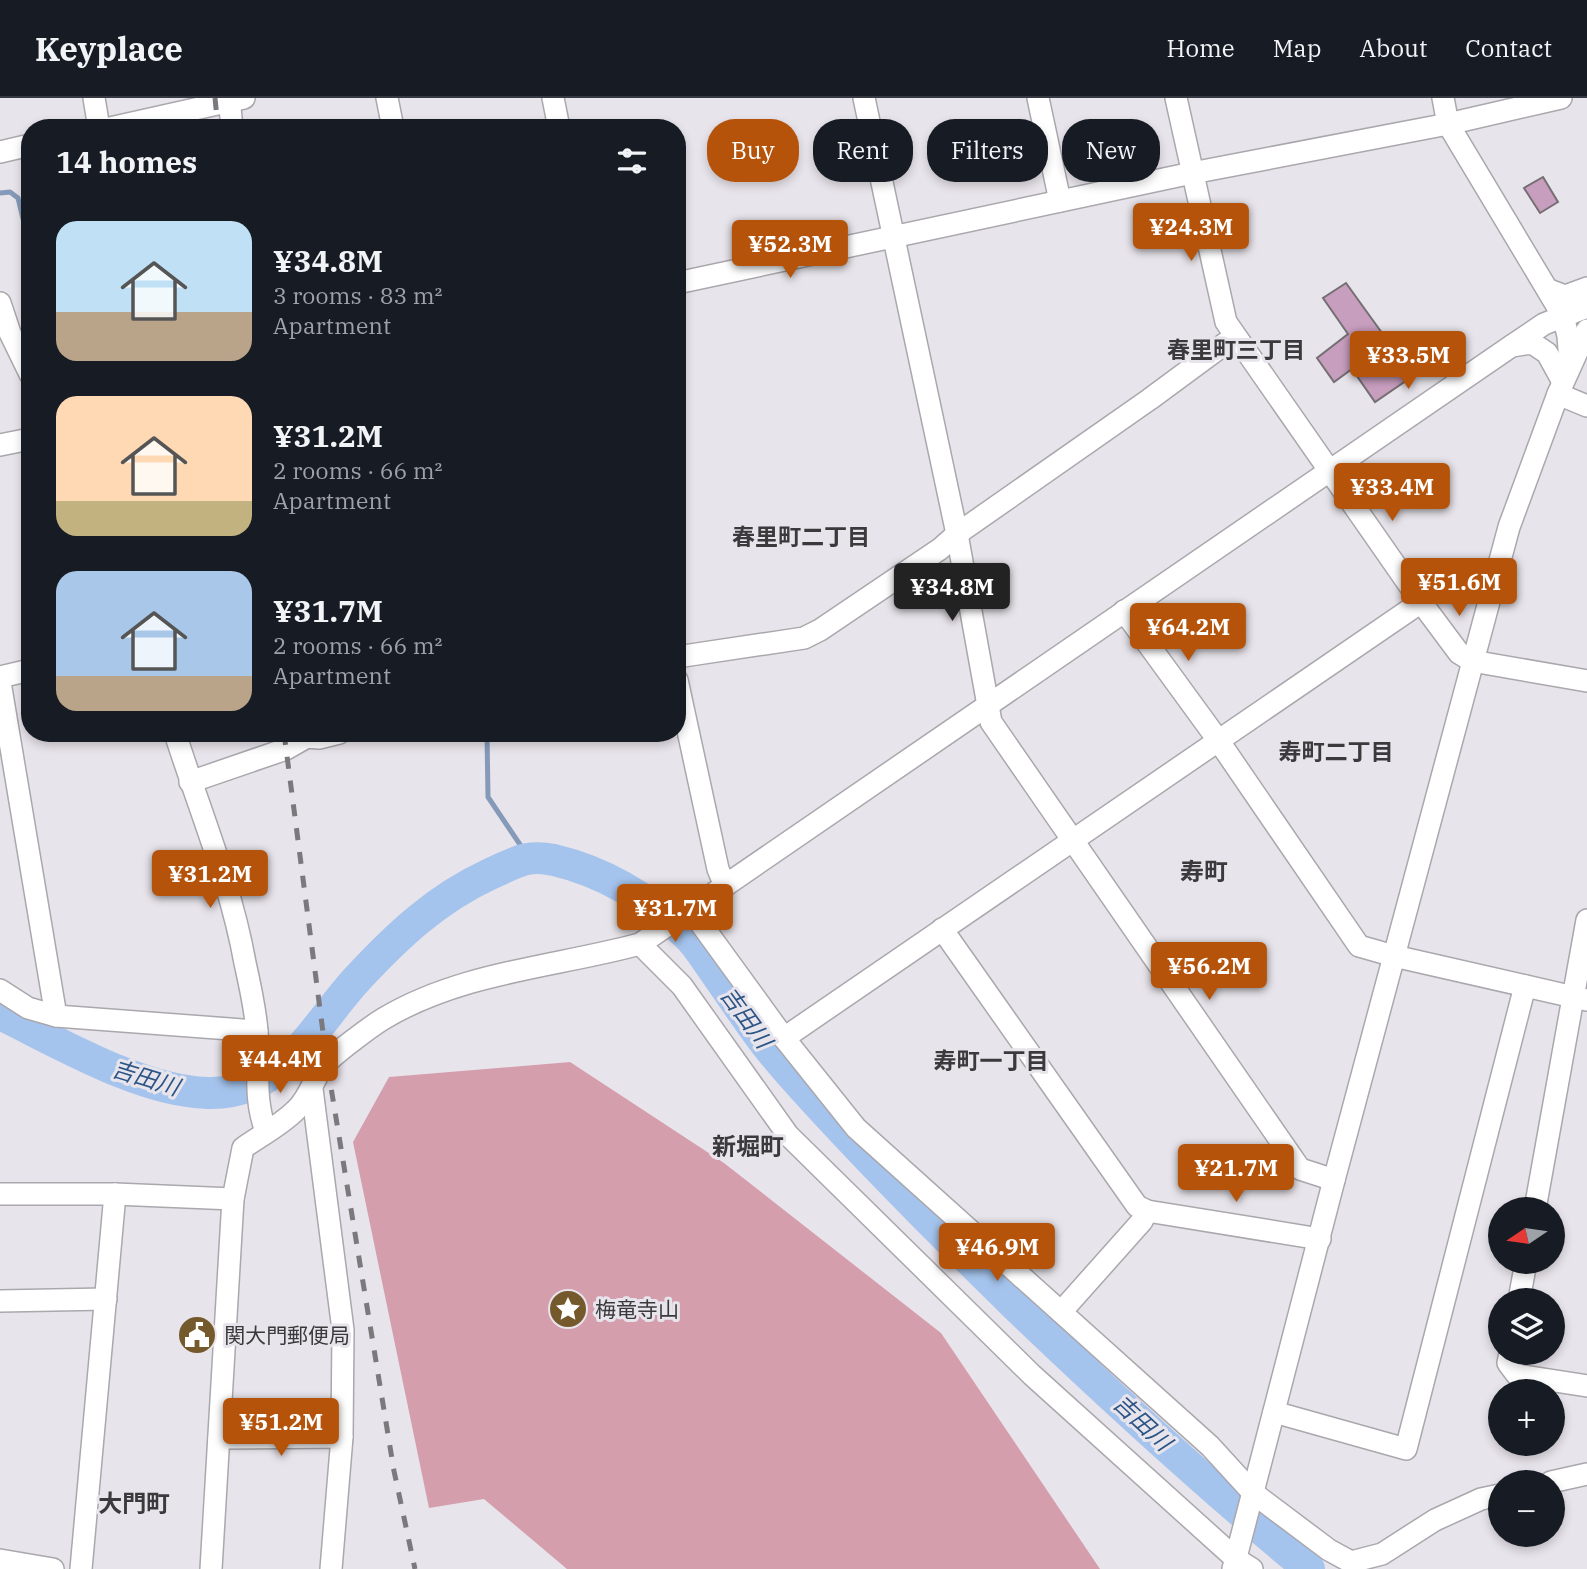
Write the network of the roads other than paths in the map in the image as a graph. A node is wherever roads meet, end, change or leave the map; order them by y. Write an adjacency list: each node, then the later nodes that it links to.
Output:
1 (94, 98): 10 (street)
2 (387, 98): 13 (street)
3 (553, 98): 14 (street)
4 (864, 98): 20 (street)
5 (1038, 98): 19 (street)
6 (1176, 98): 18 (street)
7 (1443, 98): 15 (street)
8 (1561, 98): 15 (street)
9 (234, 99): 11 (street); 12 (street)
10 (98, 119)
11 (192, 119)
12 (233, 119)
13 (391, 119)
14 (557, 119)
15 (1448, 124): 18 (street); 23 (street)
16 (21, 147): 17 (street)
17 (0, 152)
18 (1192, 173): 19 (street); 28 (street)
19 (1060, 201): 20 (street)
20 (893, 236): 21 (street); 36 (street)
21 (686, 281)
22 (1587, 288): 23 (street)
23 (1549, 290): 26 (street)
24 (0, 303): 30 (street)
25 (1587, 307): 26 (street)
26 (1554, 320): 29 (street); 31 (street)
27 (1587, 330): 31 (street)
28 (1234, 337): 35 (street); 36 (street)
29 (1510, 346): 31 (street); 35 (street)
30 (21, 353)
31 (1564, 380): 32 (street); 40 (street)
32 (1587, 406)
33 (21, 441): 34 (street)
34 (0, 445)
35 (1329, 469): 37 (street); 38 (street)
36 (957, 534): 39 (street); 44 (street)
37 (1421, 602): 40 (street); 46 (street)
38 (1124, 611): 44 (street); 46 (street)
39 (686, 656)
40 (1472, 661): 43 (street); 57 (street)
41 (21, 673): 42 (street)
42 (0, 679): 61 (street)
43 (1587, 681)
44 (988, 705): 51 (street); 52 (street)
45 (686, 721): 52 (street)
46 (1218, 740): 51 (street); 57 (street)
47 (177, 742): 50 (street)
48 (296, 742): 49 (street)
49 (270, 743): 50 (street)
50 (190, 782): 62 (street)
51 (1073, 840): 55 (street); 66 (street)
52 (724, 886): 53 (street)
53 (686, 912): 56 (street); 63 (street)
54 (1587, 920): 60 (street)
55 (942, 929): 63 (street); 71 (street)
56 (644, 941): 64 (street); 86 (street)
57 (1394, 956): 58 (street); 66 (street)
58 (1525, 986): 60 (street); 78 (street)
59 (0, 990): 61 (street)
60 (1580, 998): 69 (street)
61 (56, 1016): 62 (street)
62 (257, 1031): 65 (street)
63 (784, 1038): 75 (street)
64 (312, 1089): 65 (street); 79 (street)
65 (264, 1126): 70 (street)
66 (1334, 1180): 72 (street)
67 (0, 1194): 68 (street)
68 (114, 1194): 70 (street); 73 (street)
69 (1538, 1197)
70 (233, 1199): 80 (street)
71 (1147, 1211): 72 (street); 75 (street)
72 (1320, 1239): 78 (street)
73 (106, 1299): 74 (street); 89 (street)
74 (0, 1301)
75 (1061, 1312): 83 (street)
76 (1510, 1365): 77 (street)
77 (1587, 1386)
78 (1274, 1412): 83 (street)
79 (342, 1437): 80 (street); 91 (street)
80 (219, 1438): 90 (street)
81 (1587, 1474): 82 (street)
82 (1565, 1479)
83 (1251, 1498): 86 (street); 87 (street)
84 (1488, 1498): 87 (street)
85 (0, 1560): 88 (street)
86 (1239, 1562)
87 (1353, 1566)
88 (53, 1569)
89 (81, 1569)
90 (211, 1569)
91 (331, 1569)

